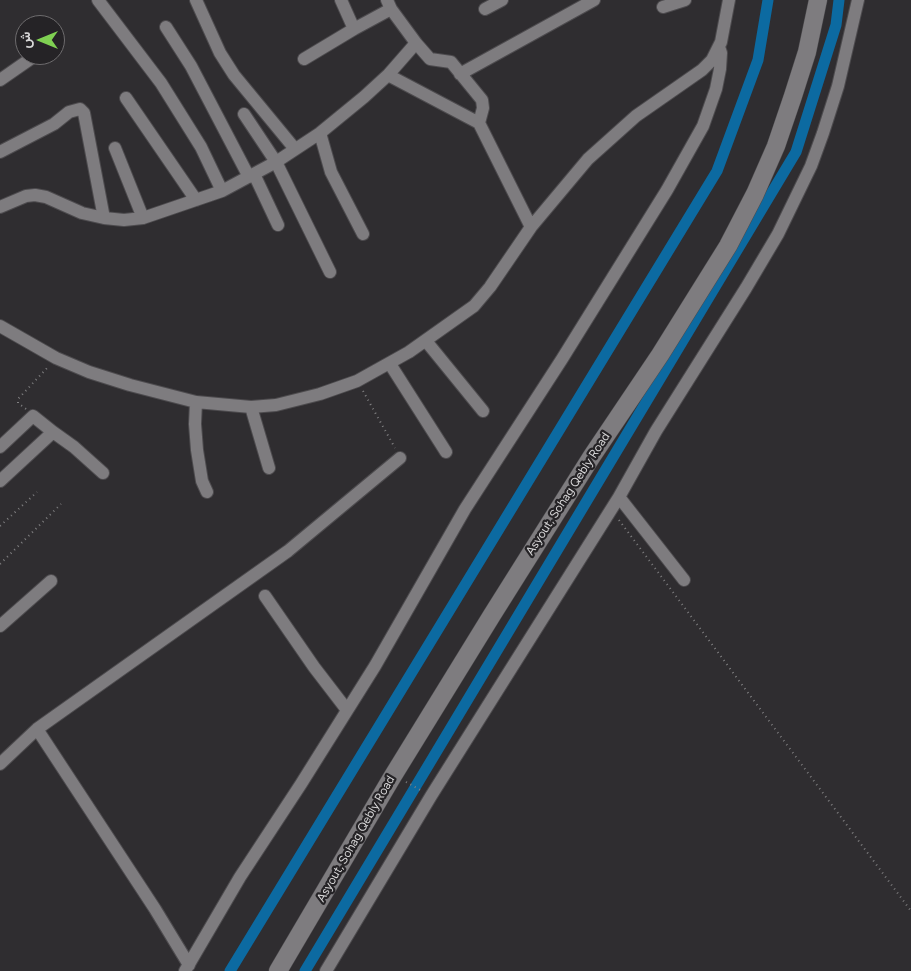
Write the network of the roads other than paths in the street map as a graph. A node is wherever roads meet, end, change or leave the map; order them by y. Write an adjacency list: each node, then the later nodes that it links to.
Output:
1 (98, 0): 31 (street)
2 (196, 0): 27 (street)
3 (341, 0): 14 (street)
4 (502, 0): 12 (street)
5 (594, 0): 19 (street)
6 (685, 0): 11 (street)
7 (730, 0): 16 (street)
8 (818, 0): 63 (main road, Asyout, Sohag Qebly Road)
9 (858, 0): 54 (street)
10 (389, 5): 14 (street); 15 (street)
11 (663, 7)
12 (485, 9)
13 (166, 27): 30 (street)
14 (354, 29): 17 (street)
15 (416, 43): 19 (street); 20 (street)
16 (719, 47): 37 (street); 59 (street)
17 (304, 59)
18 (22, 65): 21 (street)
19 (460, 74): 24 (street)
20 (388, 75): 24 (street); 25 (street)
21 (0, 80)
22 (126, 98): 32 (street)
23 (244, 114): 29 (street)
24 (479, 124): 37 (street)
25 (320, 133): 27 (street); 38 (street)
26 (115, 148): 35 (street)
27 (295, 149): 29 (street)
28 (0, 152): 34 (street)
29 (276, 162): 30 (street); 39 (street)
30 (251, 176): 31 (street); 36 (street)
31 (222, 191): 32 (street)
32 (196, 200): 35 (street)
33 (0, 207): 34 (street)
34 (104, 218): 35 (street)
35 (144, 218)
36 (278, 224)
37 (531, 227): 41 (street)
38 (363, 234)
39 (330, 272)
40 (1, 329): 43 (street)
41 (426, 341): 42 (street); 45 (street)
42 (390, 364): 44 (street); 48 (street)
43 (196, 402): 44 (street); 53 (street)
44 (251, 407): 50 (street)
45 (483, 411)
46 (53, 432): 47 (street); 51 (street); 52 (street)
47 (0, 447)
48 (446, 452)
49 (400, 458): 60 (street)
50 (269, 468)
51 (103, 473)
52 (0, 481)
53 (207, 492)
54 (619, 497): 55 (street); 64 (street)
55 (684, 580)
56 (51, 581): 58 (street)
57 (265, 596): 59 (street)
58 (0, 626)
59 (347, 710): 62 (street)
60 (37, 729): 61 (street); 62 (street)
61 (0, 764)
62 (187, 968)
63 (278, 971)
64 (326, 971)

